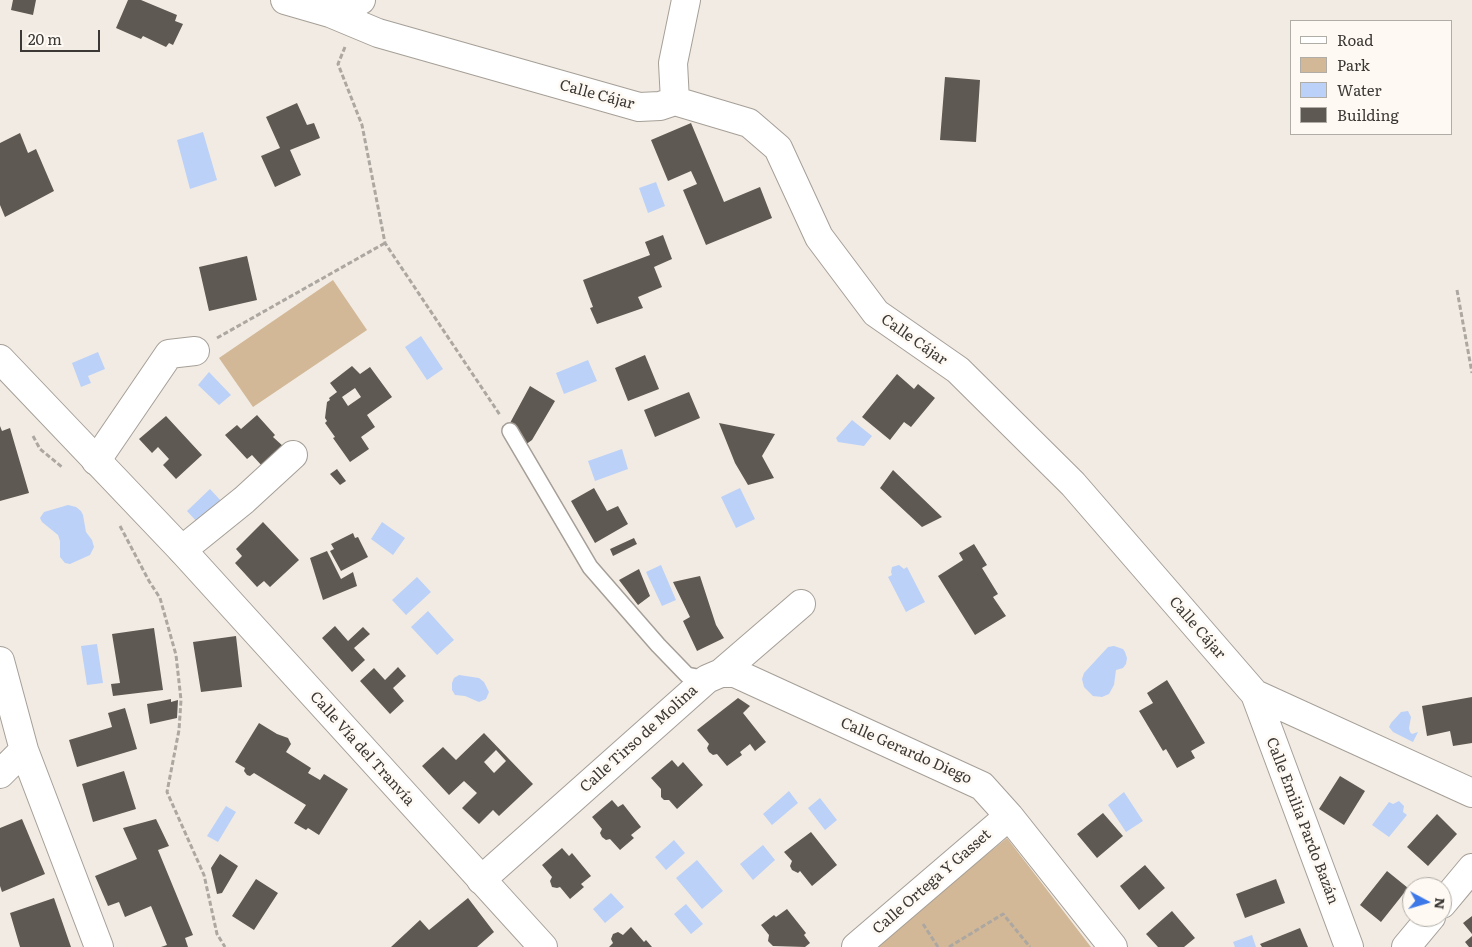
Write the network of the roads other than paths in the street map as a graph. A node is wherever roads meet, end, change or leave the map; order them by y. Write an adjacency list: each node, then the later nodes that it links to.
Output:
1 (285, 0): 3 (street, Calle Cájar)
2 (686, 0): 4 (street)
3 (348, 12): 4 (street, Calle Cájar)
4 (675, 102): 14 (street, Calle Cájar)
5 (195, 351): 9 (street)
6 (2, 366): 9 (street, Calle Vía del Tranvía)
7 (510, 431): 13 (lane)
8 (293, 455): 10 (street)
9 (96, 461): 10 (street, Calle Vía del Tranvía)
10 (182, 550): 20 (street, Calle Vía del Tranvía)
11 (801, 604): 13 (street, Calle Tirso de Molina)
12 (0, 661): 15 (street)
13 (714, 676): 18 (street, Calle Gerardo Diego); 20 (street, Calle Tirso de Molina)
14 (1254, 694): 17 (street, Calle Cájar); 27 (street, Calle Emilia Pardo Bazán)
15 (24, 750): 16 (street); 23 (street)
16 (0, 774)
17 (1472, 793)
18 (1009, 816): 25 (street, Calle Ortega Y Gasset); 26 (street, Calle Gerardo Diego)
19 (1472, 868): 21 (street)
20 (481, 880): 24 (street, Calle Vía del Tranvía)
21 (1452, 892)
22 (1423, 927): 28 (street)
23 (99, 947)
24 (543, 947)
25 (856, 947)
26 (1113, 947)
27 (1349, 947)
28 (1406, 947)

